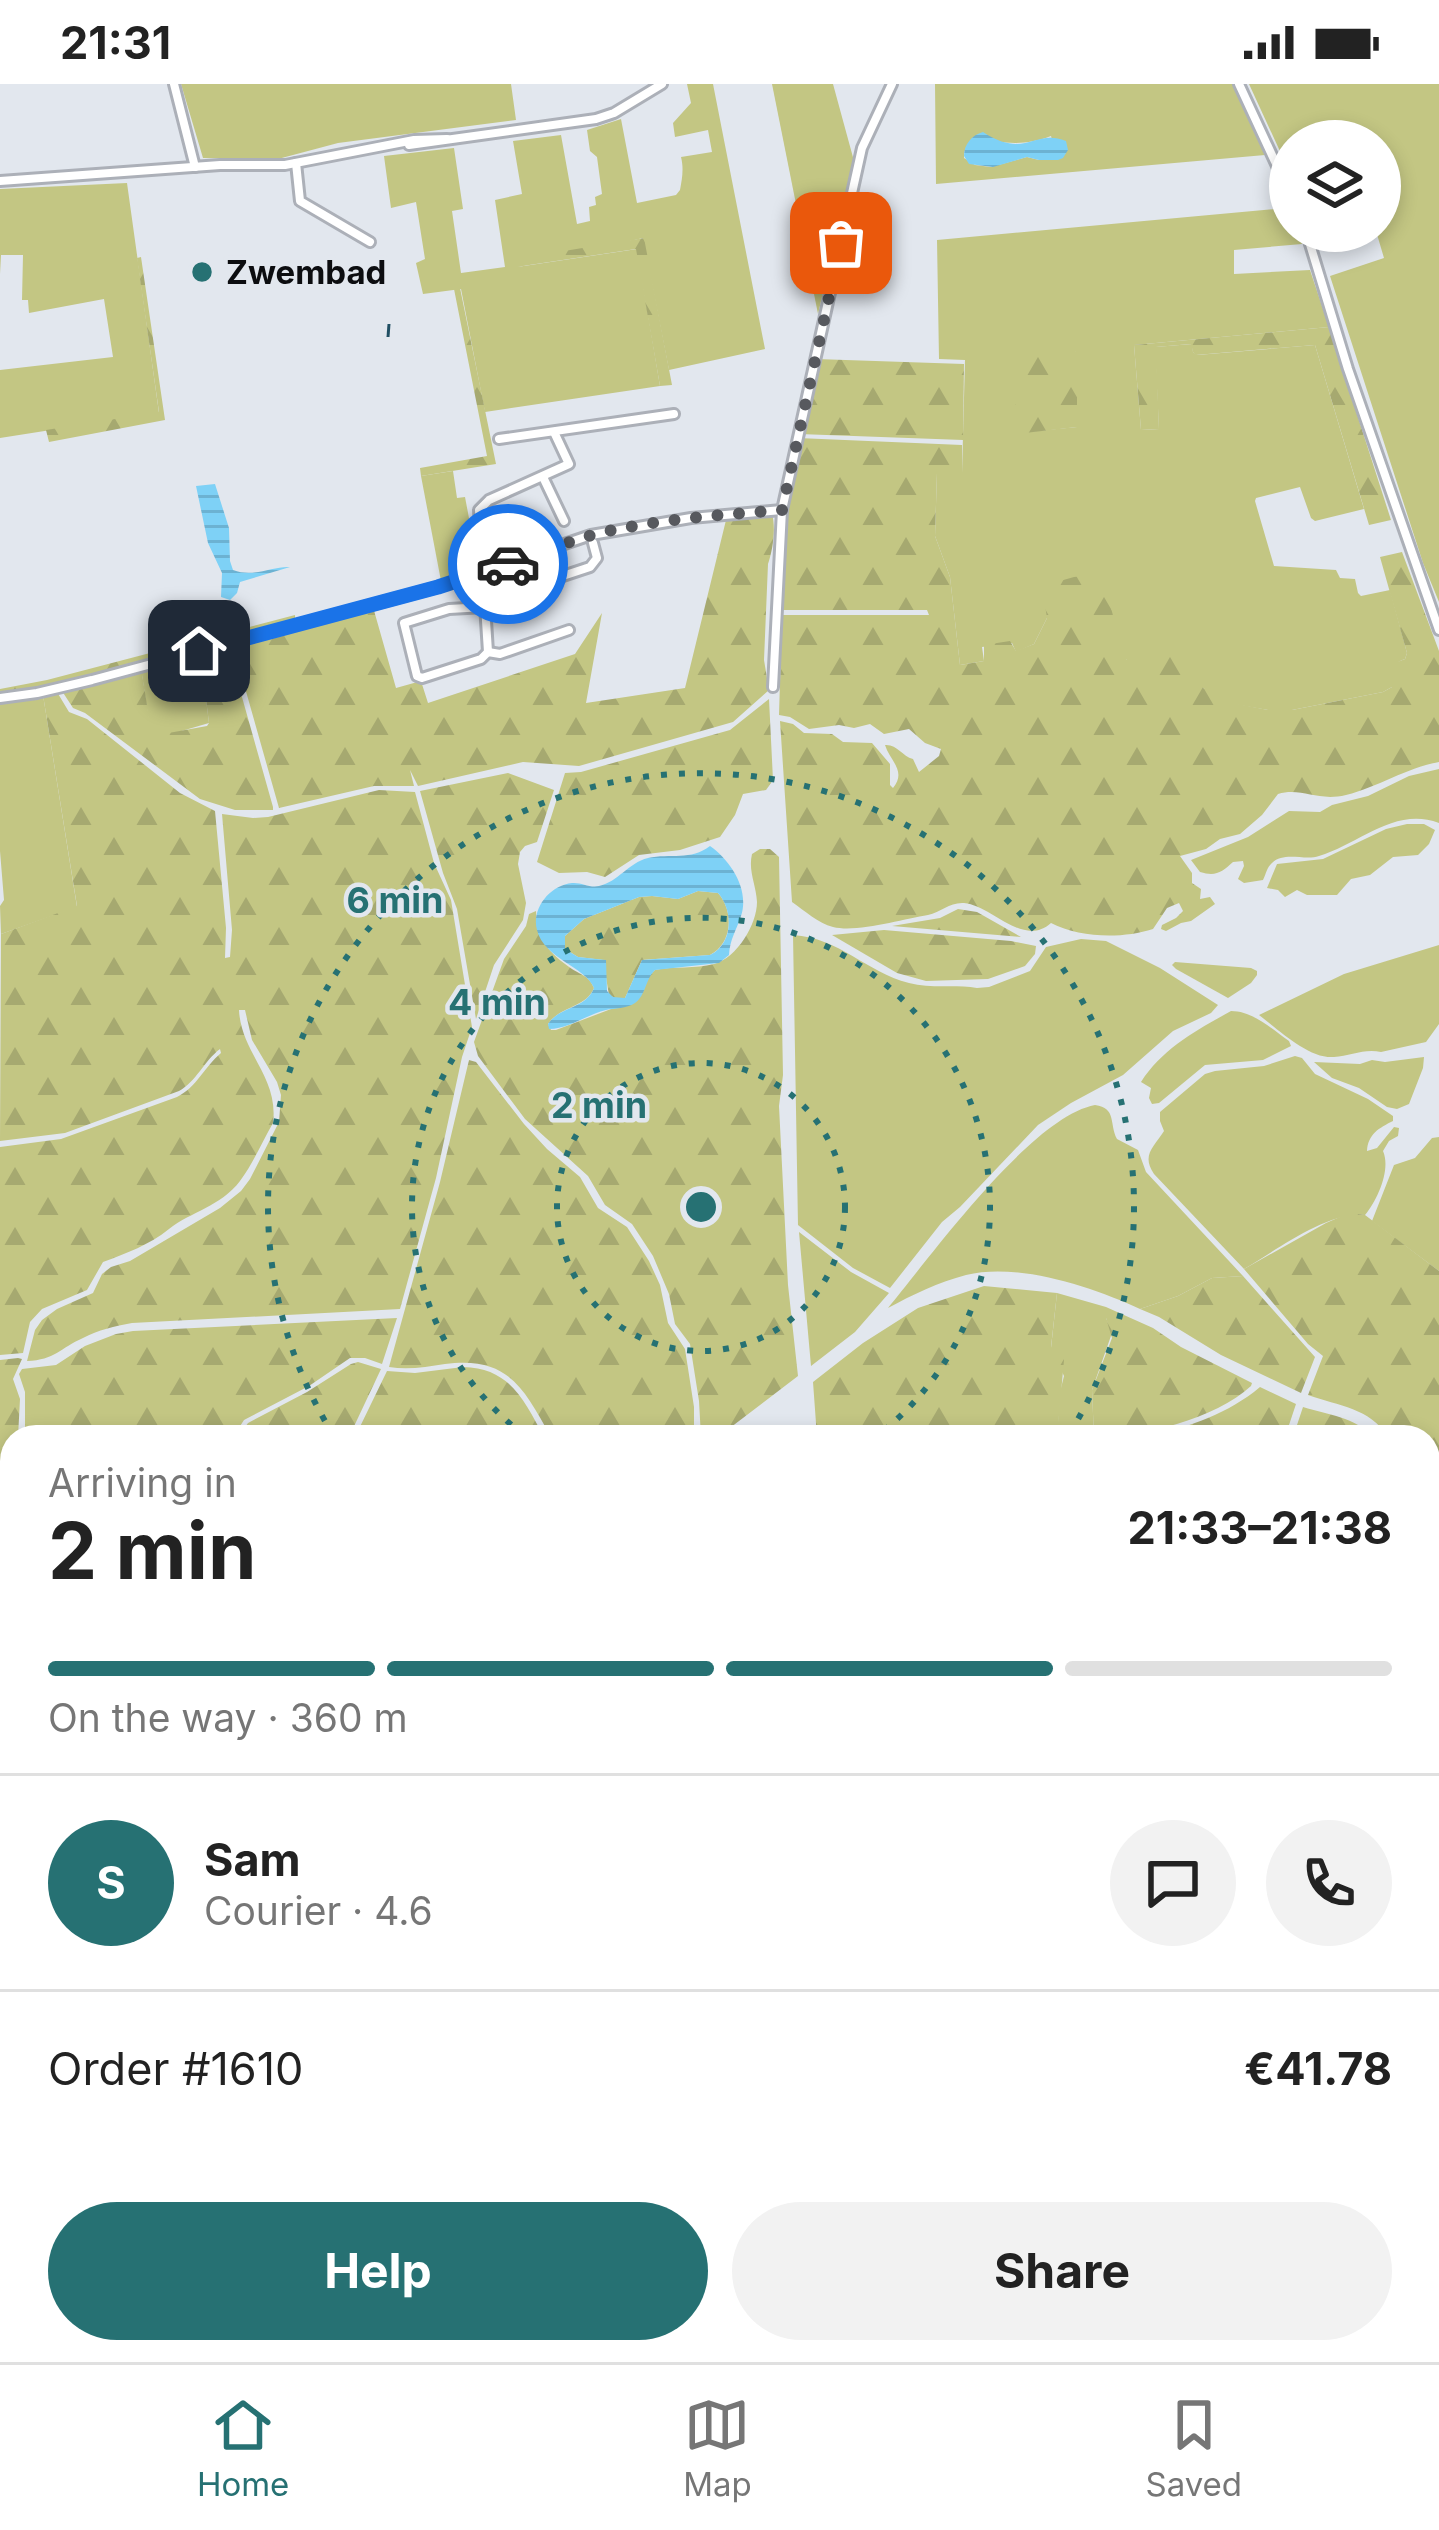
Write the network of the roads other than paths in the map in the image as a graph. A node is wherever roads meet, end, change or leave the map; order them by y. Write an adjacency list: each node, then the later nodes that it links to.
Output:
1 (174, 84): 7 (street)
2 (662, 84): 6 (street)
3 (892, 84): 15 (street)
4 (1239, 84): 5 (street)
5 (1269, 149)
6 (296, 163): 7 (street); 9 (street)
7 (195, 167): 8 (street)
8 (0, 181)
9 (370, 242)
10 (1312, 252): 21 (street)
11 (674, 414): 12 (street)
12 (554, 432): 13 (street); 14 (street)
13 (499, 439)
14 (543, 477): 16 (street); 18 (street)
15 (782, 510): 18 (street); 23 (street)
16 (564, 521)
17 (593, 543): 19 (street)
18 (484, 573): 19 (street); 24 (street)
19 (485, 603): 22 (street); 22 (street)
20 (569, 629): 22 (street)
21 (1439, 630)
22 (488, 652)
23 (773, 687)
24 (0, 698)

